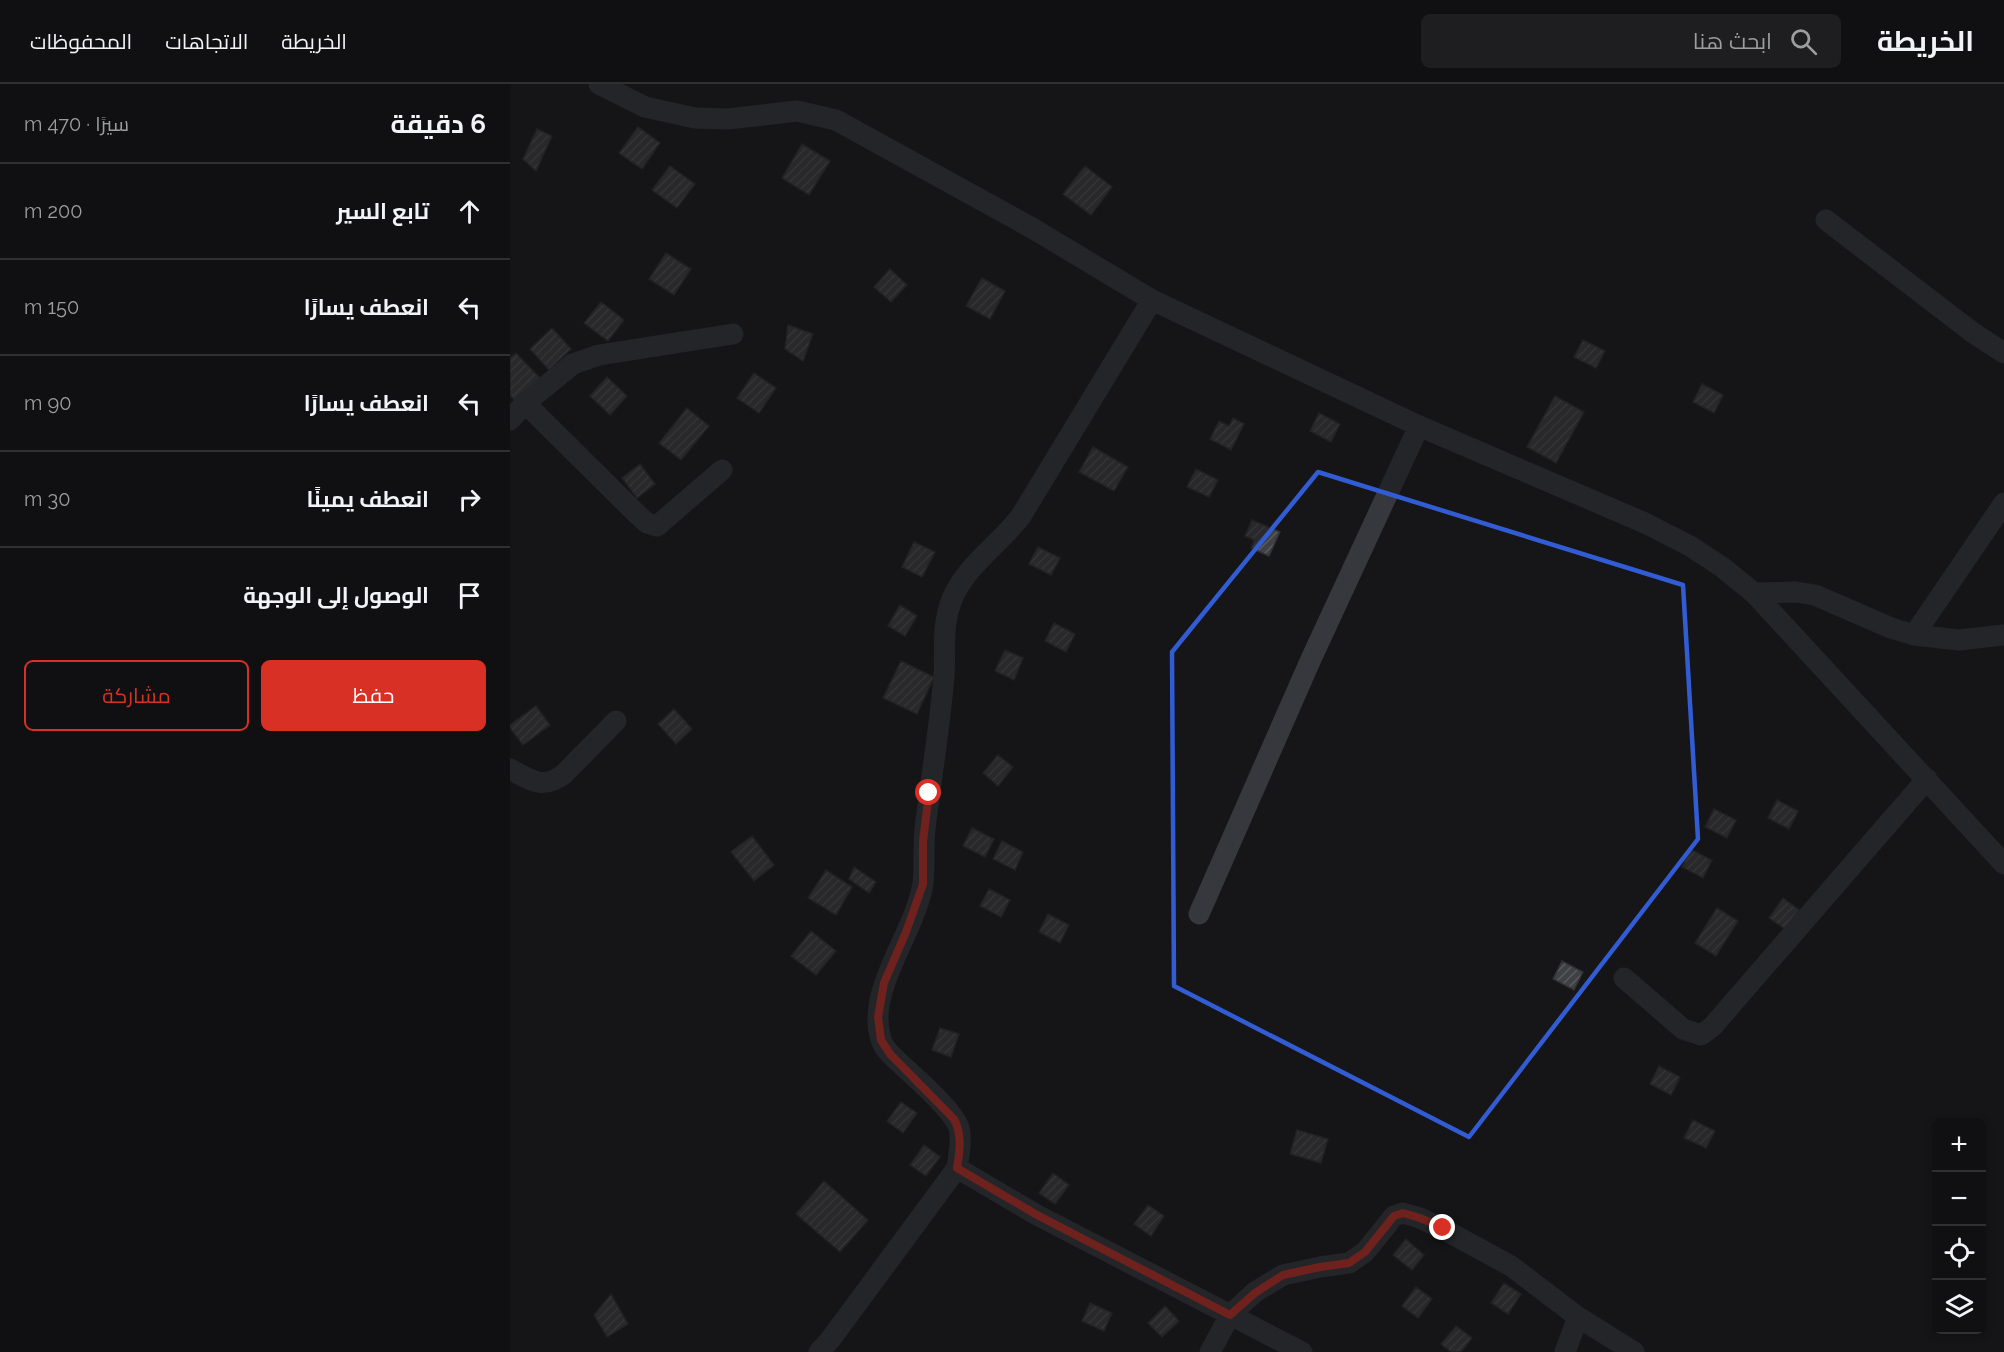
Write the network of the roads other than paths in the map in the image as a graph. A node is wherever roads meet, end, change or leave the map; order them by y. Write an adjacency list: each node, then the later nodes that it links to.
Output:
1 (599, 84): 3 (street)
2 (1826, 220): 5 (street)
3 (1152, 300): 8 (street); 20 (street)
4 (732, 334): 6 (street)
5 (2004, 353)
6 (525, 403): 7 (street); 9 (street)
7 (510, 420)
8 (1419, 426): 11 (street); 18 (street)
9 (722, 470)
10 (2004, 503): 12 (street)
11 (1754, 593): 12 (street); 16 (street)
12 (1914, 635): 13 (street)
13 (2004, 635)
14 (616, 721): 15 (street)
15 (510, 769)
16 (1927, 779): 17 (street); 19 (street)
17 (2004, 864)
18 (1199, 914)
19 (1624, 978)
20 (957, 1168): 21 (street); 23 (street)
21 (1230, 1315): 22 (street); 24 (street); 25 (street)
22 (1578, 1317): 26 (street); 27 (street)
23 (819, 1352)
24 (1210, 1352)
25 (1302, 1352)
26 (1565, 1352)
27 (1634, 1352)

